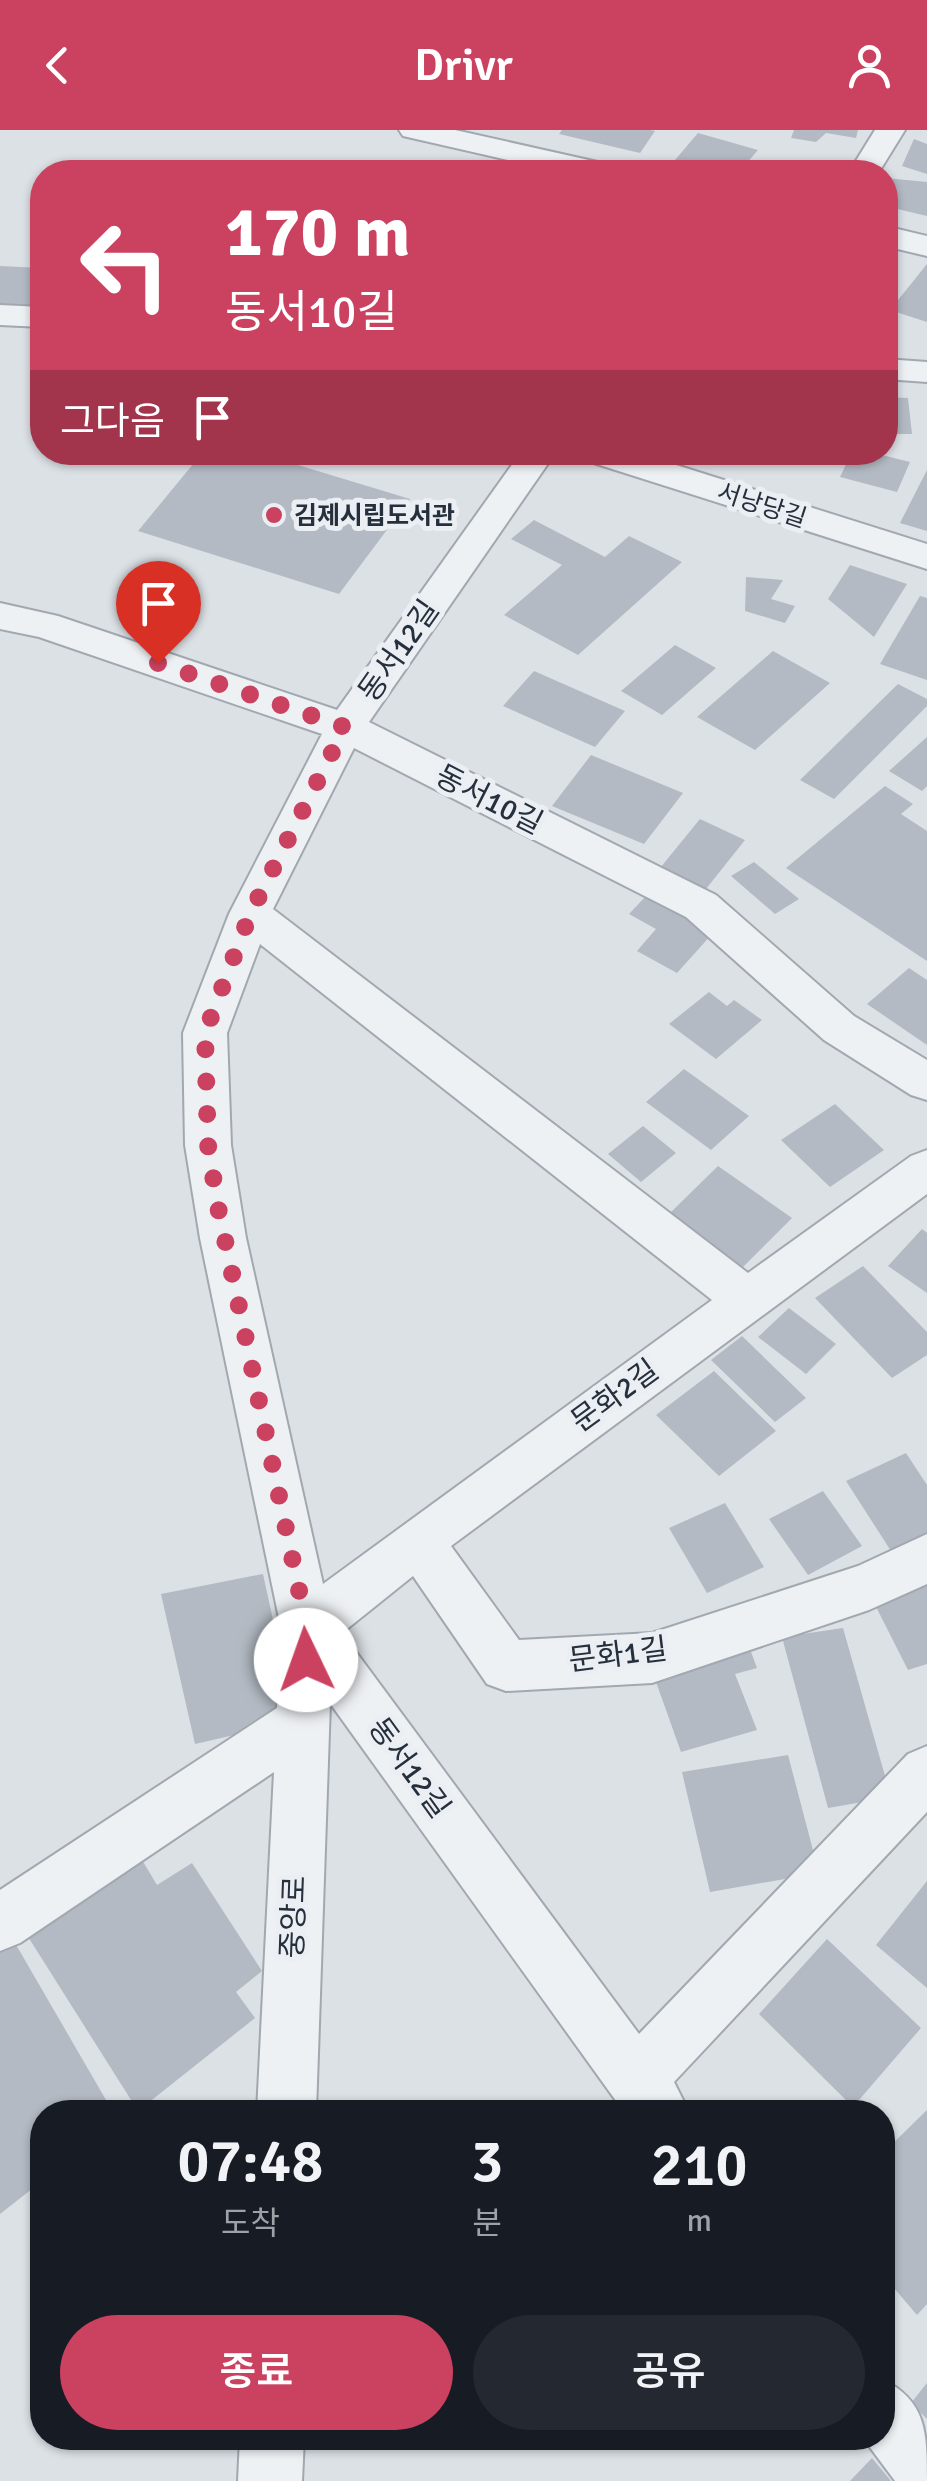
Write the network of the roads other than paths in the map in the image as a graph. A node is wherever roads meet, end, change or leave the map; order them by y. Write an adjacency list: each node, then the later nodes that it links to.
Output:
1 (414, 130): 3 (street)
2 (890, 130): 6 (street)
3 (484, 138): 4 (street); 5 (street)
4 (465, 160)
5 (559, 160)
6 (871, 160)
7 (898, 239): 8 (street)
8 (927, 246)
9 (0, 314): 10 (street)
10 (30, 316)
11 (898, 370): 12 (street)
12 (927, 372)
13 (530, 465): 17 (street, 동서12길)
14 (637, 465): 15 (street, 서낭당길)
15 (927, 558)
16 (0, 616): 17 (street, 동서10길)
17 (345, 727): 18 (street, 동서12길); 19 (street, 동서10길)
18 (250, 914): 21 (street); 24 (street, 동서12길)
19 (927, 1082)
20 (927, 1169): 21 (street, 문화2길)
21 (747, 1300): 22 (street, 문화2길)
22 (418, 1541): 23 (street, 문화1길); 24 (street, 문화2길)
23 (927, 1558)
24 (307, 1628): 25 (street, 중앙로); 28 (street, 동서12길)
25 (302, 1722): 27 (street); 29 (street, 중앙로)
26 (927, 1774): 28 (street)
27 (0, 1922)
28 (648, 2096)
29 (286, 2100)
30 (895, 2428): 32 (street)
31 (271, 2450): 33 (street)
32 (927, 2471)
33 (270, 2481)

